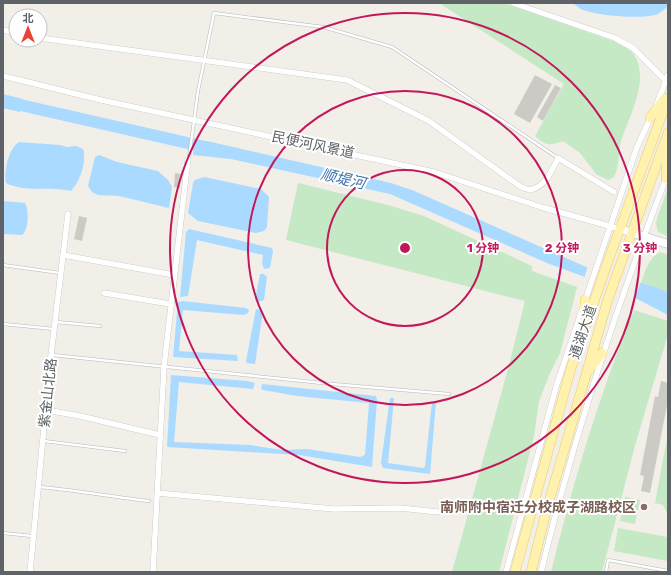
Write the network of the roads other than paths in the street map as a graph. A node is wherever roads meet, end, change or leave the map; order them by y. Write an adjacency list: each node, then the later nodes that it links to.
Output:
1 (514, 3): 6 (street)
2 (48, 39): 3 (street)
3 (204, 61): 10 (lane); 12 (street); 12 (lane)
4 (668, 74): 6 (street)
5 (3, 76): 10 (street, 民便河风景道)
6 (666, 80): 9 (street)
7 (668, 94): 9 (main road)
8 (668, 98): 15 (main road, 通湖大道)
9 (650, 118): 19 (street)
10 (194, 122): 13 (lane); 19 (street, 民便河风景道)
11 (668, 133): 14 (main road); 17 (main road, 通湖大道)
12 (558, 158): 16 (street)
13 (188, 159): 26 (street)
14 (667, 176): 21 (street)
15 (635, 188): 17 (main road); 19 (main road, 通湖大道)
16 (614, 192)
17 (646, 192): 20 (main road, 通湖大道)
18 (68, 214): 23 (street, 紫金山北路)
19 (615, 228): 20 (street); 27 (main road, 通湖大道); 27 (street)
20 (631, 233): 21 (street); 39 (main road, 通湖大道)
21 (643, 237): 22 (street); 36 (street)
22 (668, 244)
23 (63, 255): 25 (street, 紫金山北路); 26 (street)
24 (3, 265): 25 (lane)
25 (61, 273): 31 (street, 紫金山北路)
26 (174, 275): 30 (street)
27 (594, 289): 29 (street); 34 (main road, 通湖大道)
28 (104, 293): 30 (street)
29 (585, 300): 34 (main road); 53 (street)
30 (170, 304): 38 (street)
31 (55, 322): 33 (lane); 35 (street, 紫金山北路)
32 (3, 324): 35 (lane)
33 (100, 326)
34 (586, 326): 54 (main road, 通湖大道)
35 (54, 329): 37 (street, 紫金山北路)
36 (602, 353): 39 (main road); 56 (street)
37 (51, 355): 38 (lane); 41 (street, 紫金山北路)
38 (164, 367): 40 (lane); 42 (street)
39 (585, 375): 55 (main road, 通湖大道)
40 (449, 394)
41 (46, 410): 42 (street); 43 (street, 紫金山北路)
42 (160, 435): 46 (street)
43 (43, 441): 44 (lane); 45 (street, 紫金山北路)
44 (125, 451)
45 (39, 487): 47 (lane); 50 (street, 紫金山北路)
46 (157, 494): 48 (street); 52 (street)
47 (149, 501)
48 (438, 512)
49 (3, 533): 50 (lane)
50 (34, 537): 51 (street, 紫金山北路)
51 (30, 572)
52 (153, 572)
53 (506, 572)
54 (515, 572)
55 (531, 572)
56 (541, 572)
57 (606, 572): 58 (lane)
58 (668, 572)

